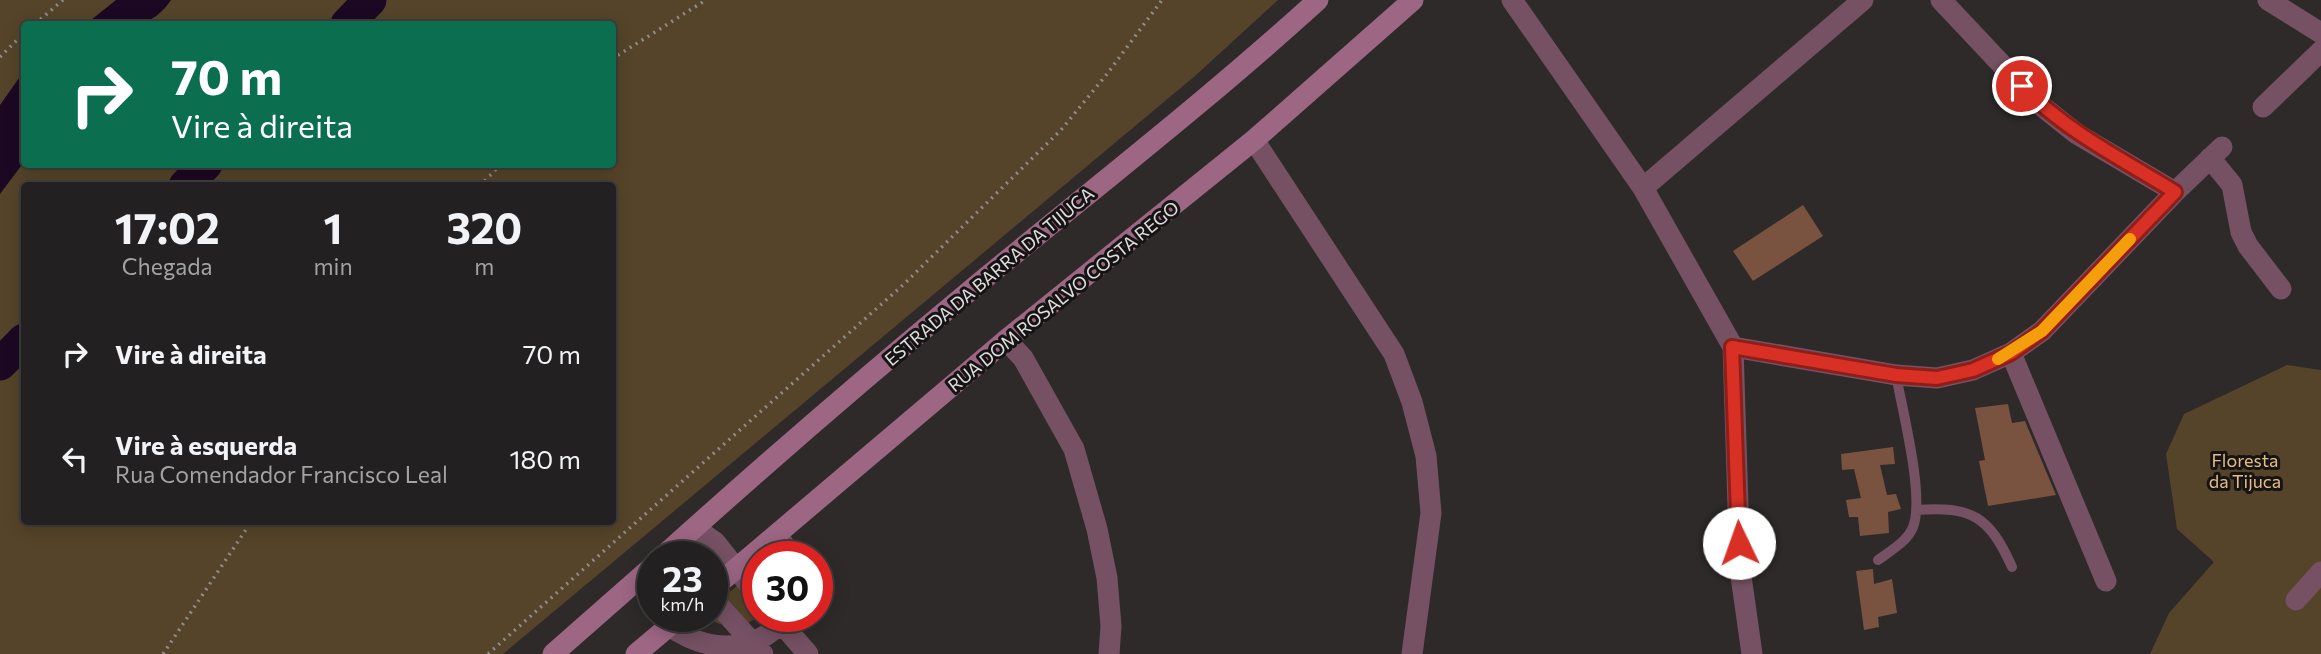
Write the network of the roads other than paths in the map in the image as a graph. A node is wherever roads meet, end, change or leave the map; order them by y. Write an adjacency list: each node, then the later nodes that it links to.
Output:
1 (1318, 0): 19 (main road, ESTRADA DA BARRA DA TIJUCA)
2 (1413, 0): 10 (main road, RUA DOM ROSALVO COSTA REGO)
3 (1513, 0): 11 (street)
4 (1863, 0): 11 (street)
5 (1941, 0): 12 (street)
6 (2268, 0): 7 (street)
7 (2321, 33)
8 (2321, 51): 9 (street)
9 (2263, 107)
10 (1254, 140): 14 (main road, RUA DOM ROSALVO COSTA REGO); 42 (street)
11 (1643, 188): 15 (street)
12 (2175, 192): 13 (street); 16 (street)
13 (2281, 289)
14 (1006, 341): 20 (main road, RUA DOM ROSALVO COSTA REGO); 41 (street)
15 (1732, 347): 17 (street); 43 (street)
16 (2011, 353): 17 (street); 30 (street)
17 (1896, 375): 18 (lane)
18 (1916, 510): 23 (lane); 24 (lane)
19 (695, 528): 21 (main road, ESTRADA DA BARRA DA TIJUCA); 25 (street)
20 (777, 534): 22 (street); 25 (main road, RUA DOM ROSALVO COSTA REGO)
21 (683, 541)
22 (781, 541)
23 (1878, 560)
24 (2012, 567)
25 (736, 570): 27 (main road, RUA DOM ROSALVO COSTA REGO); 28 (street)
26 (2321, 572): 31 (street)
27 (728, 576)
28 (742, 577)
29 (637, 580): 38 (main road)
30 (2106, 581)
31 (2296, 600)
32 (728, 616): 37 (street)
33 (662, 632): 39 (main road)
34 (686, 632): 37 (street)
35 (772, 632): 37 (street)
36 (791, 632): 40 (street)
37 (759, 650)
38 (552, 654)
39 (636, 654)
40 (808, 654)
41 (1109, 654)
42 (1412, 654)
43 (1752, 654)

